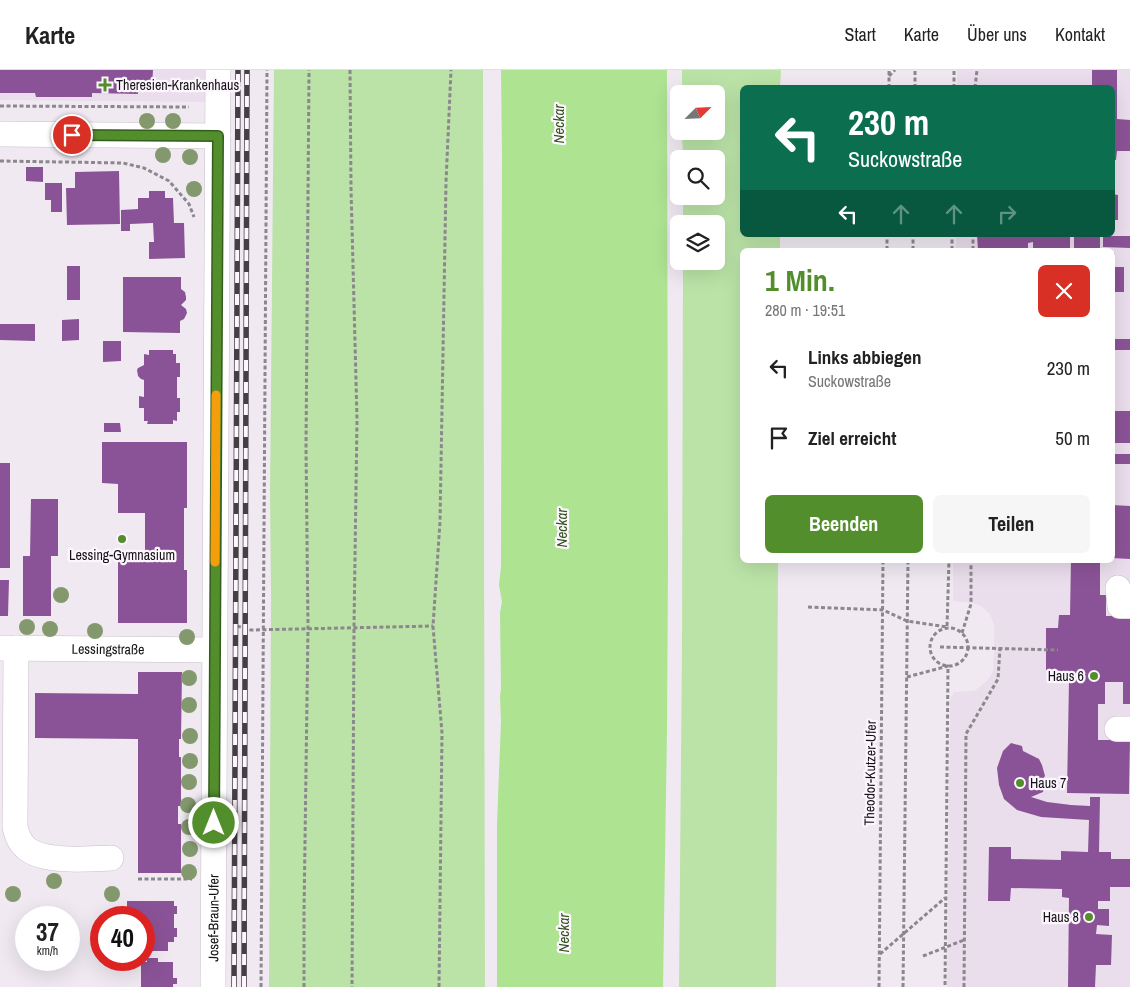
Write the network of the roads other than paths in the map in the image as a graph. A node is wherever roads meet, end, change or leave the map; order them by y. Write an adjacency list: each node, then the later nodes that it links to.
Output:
1 (218, 70): 3 (street, Josef-Braun-Ufer)
2 (0, 134): 3 (street)
3 (218, 136): 5 (street, Josef-Braun-Ufer)
4 (8, 648): 5 (street, Lessingstraße); 6 (street)
5 (214, 650): 7 (street, Josef-Braun-Ufer)
6 (111, 858)
7 (213, 987)

